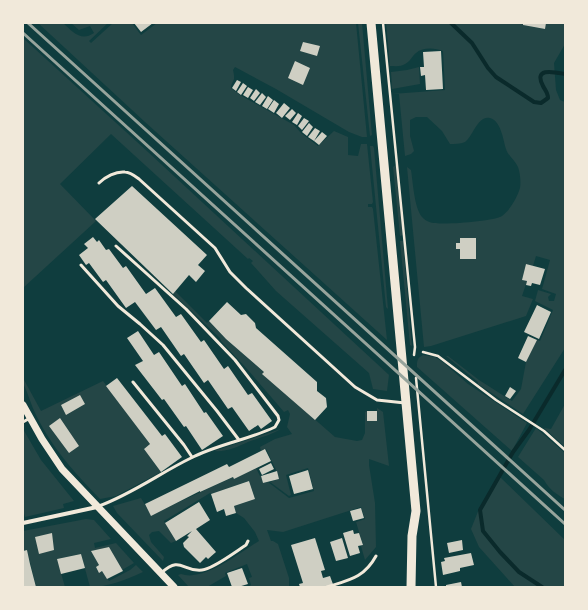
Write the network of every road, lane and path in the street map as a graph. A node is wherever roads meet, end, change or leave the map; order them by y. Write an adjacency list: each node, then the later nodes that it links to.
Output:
1 (370, 23): 11 (main road)
2 (384, 23): 7 (path)
3 (99, 183): 11 (lane)
4 (116, 246): 14 (lane)
5 (81, 265): 14 (lane)
6 (423, 352): 15 (path)
7 (414, 360)
8 (416, 375): 25 (path)
9 (133, 382): 16 (lane)
10 (23, 404): 12 (street)
11 (406, 404): 24 (main road)
12 (30, 418): 13 (lane); 17 (street)
13 (23, 422)
14 (239, 440): 16 (lane)
15 (565, 450)
16 (192, 457): 17 (lane)
17 (97, 507): 18 (street); 21 (street)
18 (23, 523)
19 (248, 541): 21 (lane)
20 (376, 556): 23 (lane)
21 (161, 573): 22 (street)
22 (174, 587)
23 (327, 587)
24 (411, 587)
25 (436, 587)

